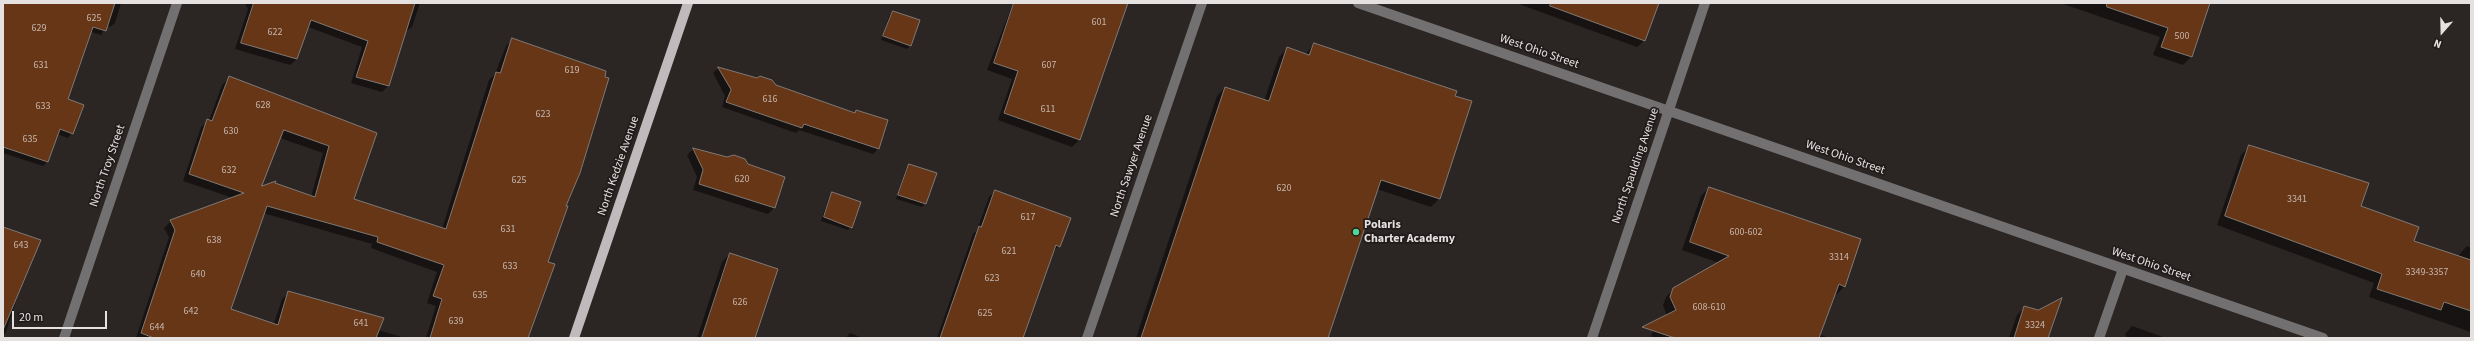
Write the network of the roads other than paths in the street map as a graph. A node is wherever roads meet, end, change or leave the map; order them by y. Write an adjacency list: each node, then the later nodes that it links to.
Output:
1 (177, 3): 8 (street, North Troy Street)
2 (688, 3): 9 (main road, North Kedzie Avenue)
3 (1202, 3): 10 (street, North Sawyer Avenue)
4 (1358, 3): 6 (street, West Ohio Street)
5 (1706, 3): 6 (street, North Spaulding Avenue)
6 (1669, 111): 7 (street, West Ohio Street); 11 (street, North Spaulding Avenue)
7 (2123, 269): 12 (street); 13 (street, West Ohio Street)
8 (64, 338)
9 (574, 338)
10 (1087, 338)
11 (1592, 338)
12 (2099, 338)
13 (2323, 338)

